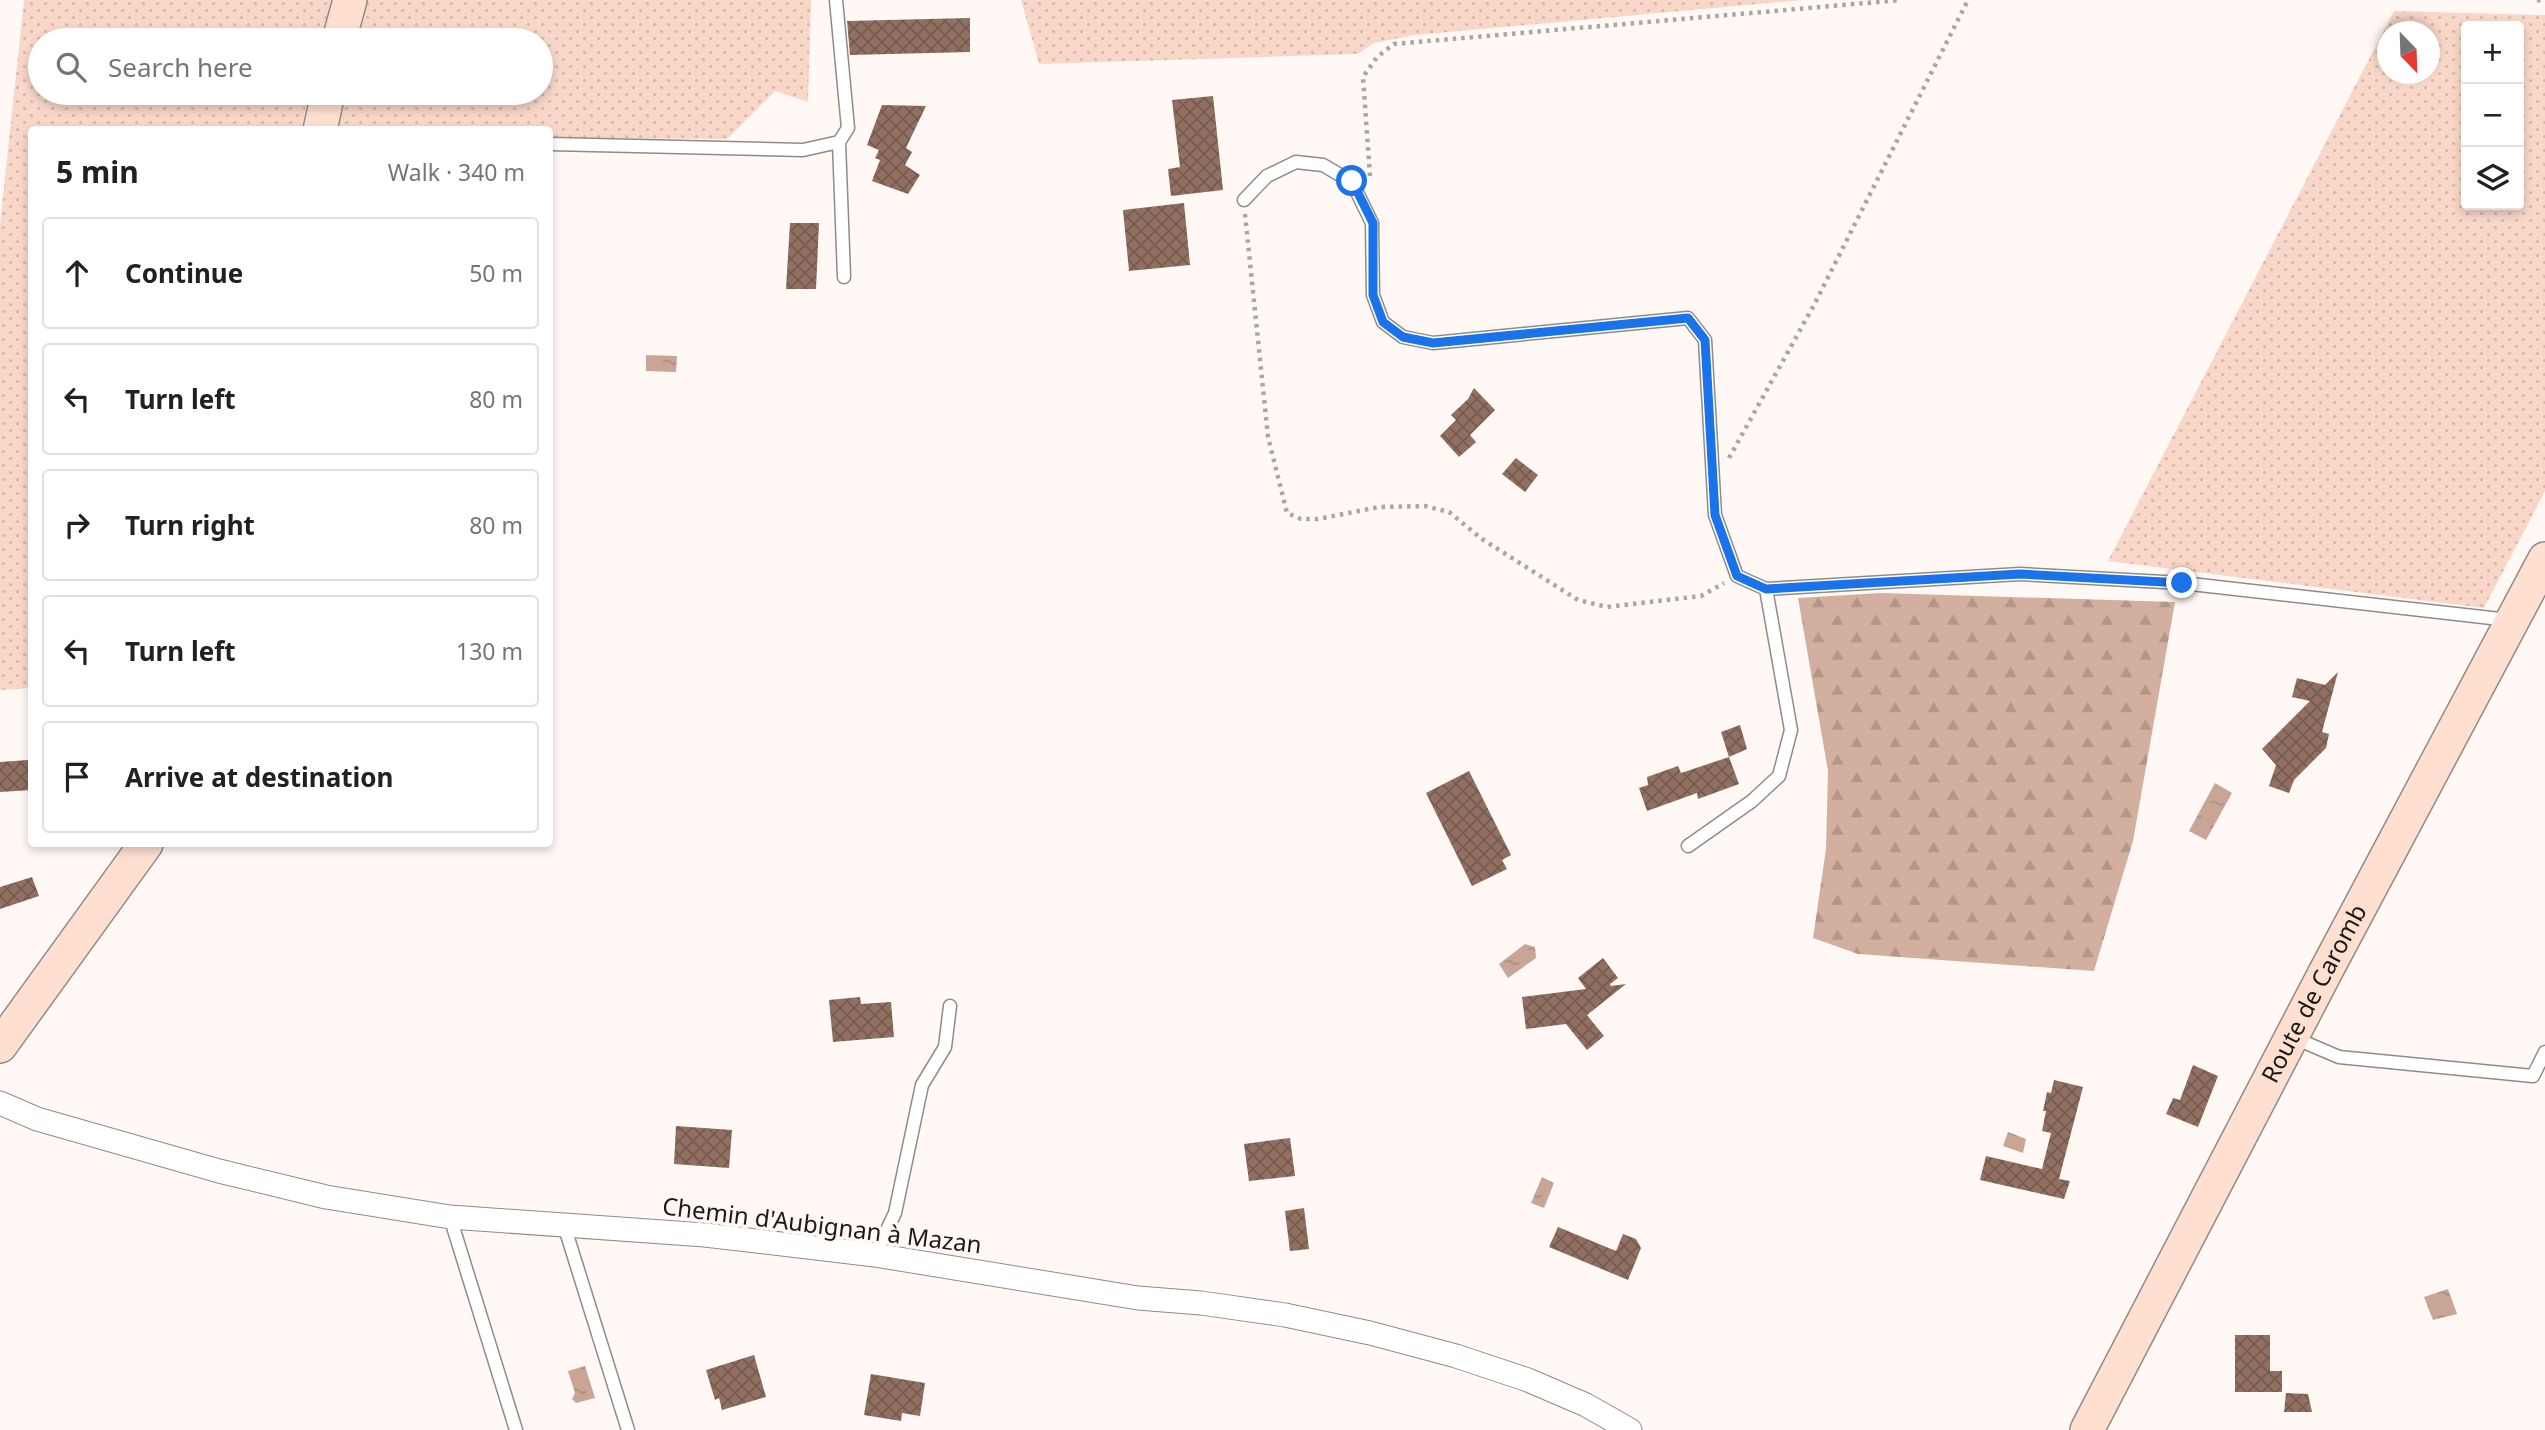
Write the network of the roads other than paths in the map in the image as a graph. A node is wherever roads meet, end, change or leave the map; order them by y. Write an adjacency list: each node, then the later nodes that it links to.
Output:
1 (351, 0): 3 (main road)
2 (836, 0): 6 (lane)
3 (343, 28)
4 (325, 105): 5 (main road)
5 (321, 126)
6 (839, 142): 7 (lane); 9 (lane)
7 (553, 144)
8 (1244, 200): 11 (lane)
9 (844, 276)
10 (2545, 559): 12 (main road, Route de Caromb)
11 (1766, 589): 12 (lane); 13 (lane)
12 (2512, 620): 16 (main road, Route de Caromb)
13 (1688, 846)
14 (144, 847): 17 (main road)
15 (950, 1006): 22 (lane)
16 (2292, 1037): 18 (lane); 26 (main road, Route de Caromb)
17 (0, 1046)
18 (2545, 1052)
19 (0, 1103): 20 (street, Chemin d'Aubignan à Mazan)
20 (450, 1217): 21 (street, Chemin d'Aubignan à Mazan); 23 (lane)
21 (564, 1224): 22 (street, Chemin d'Aubignan à Mazan); 24 (lane)
22 (875, 1255): 25 (street, Chemin d'Aubignan à Mazan)
23 (516, 1430)
24 (628, 1430)
25 (1630, 1430)
26 (2087, 1430)

